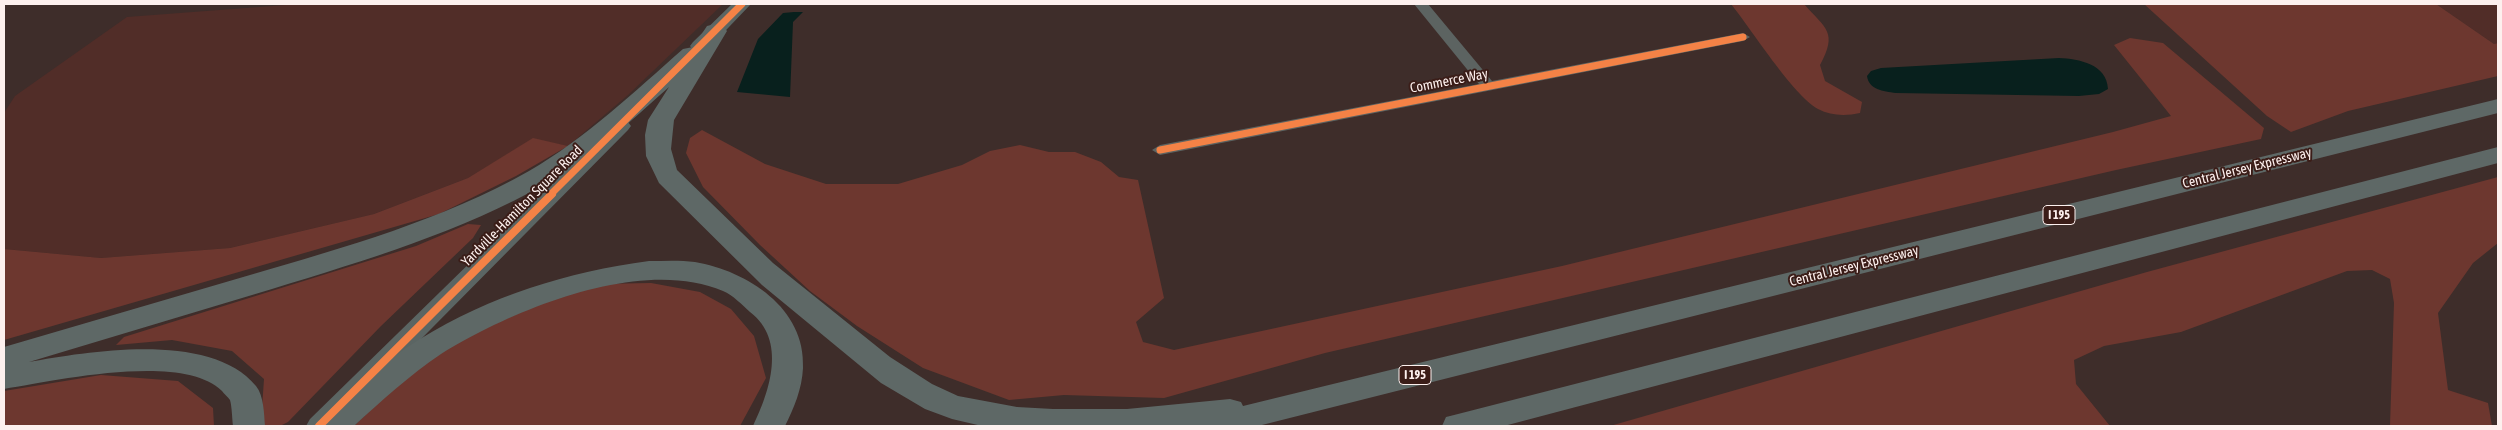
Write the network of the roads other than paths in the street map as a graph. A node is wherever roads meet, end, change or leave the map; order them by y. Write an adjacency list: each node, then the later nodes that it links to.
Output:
1 (742, 4): 3 (street, Yardville-Hamilton Square Road)
2 (1421, 4): 5 (street)
3 (713, 34): 9 (highway); 10 (highway); 14 (street, Yardville-Hamilton Square Road)
4 (1743, 37): 5 (street, Commerce Way)
5 (1488, 86): 7 (street, Commerce Way)
6 (2498, 106): 9 (highway, Central Jersey Expressway / I 195)
7 (1160, 150)
8 (2498, 155): 11 (highway)
9 (1620, 325): 17 (highway, Central Jersey Expressway / I 195)
10 (4, 358)
11 (1656, 375): 18 (highway); 19 (highway)
12 (4, 378): 13 (highway)
13 (249, 426)
14 (319, 426)
15 (333, 426): 16 (highway)
16 (769, 426)
17 (1210, 426)
18 (1458, 426)
19 (1489, 426)

